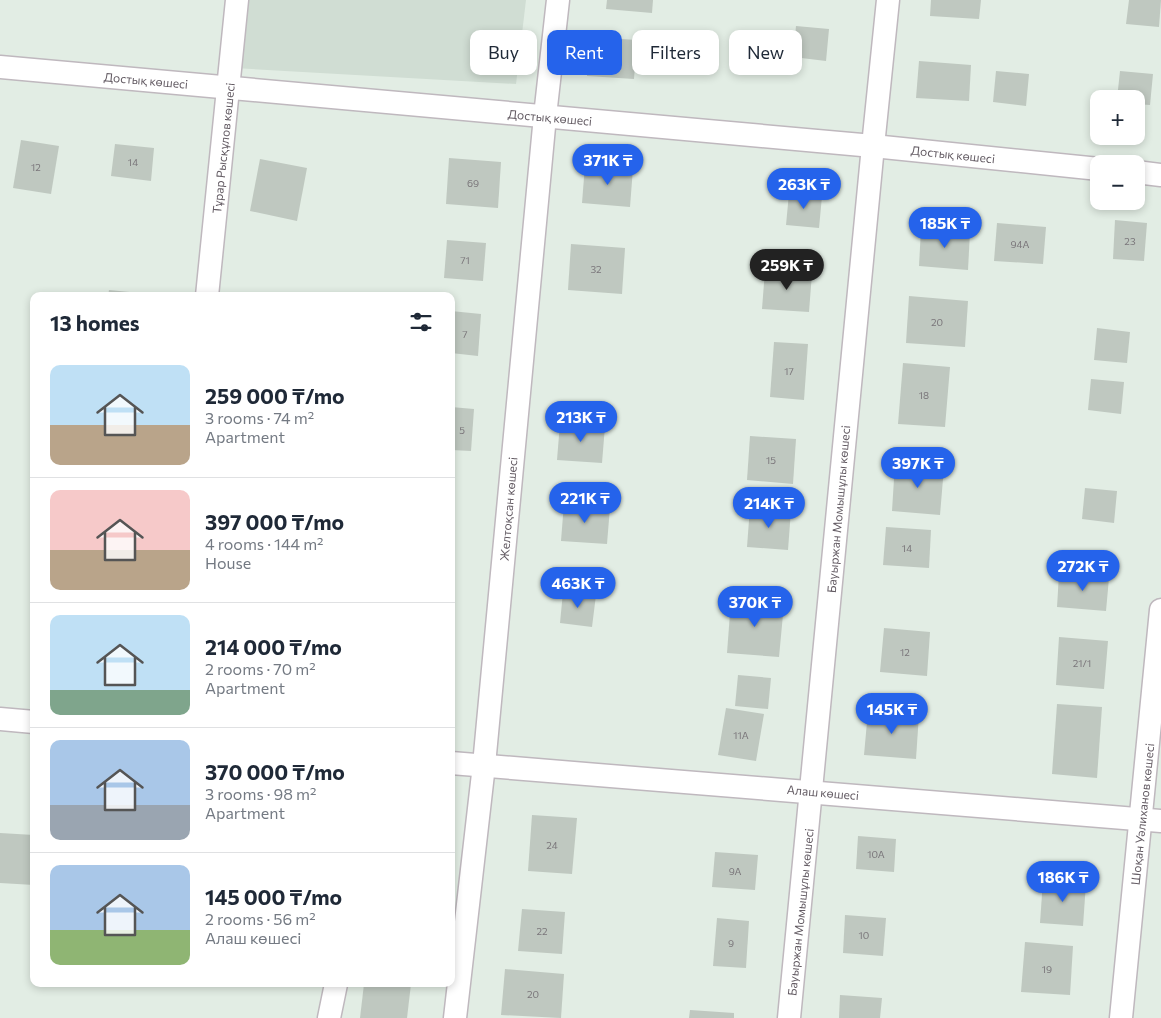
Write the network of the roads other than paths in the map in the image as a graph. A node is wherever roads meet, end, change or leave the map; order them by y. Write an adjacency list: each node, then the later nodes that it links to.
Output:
1 (237, 0): 5 (street, Тұрар Рысқұлов көшесі)
2 (558, 0): 6 (street, Желтоқсан көшесі)
3 (888, 0): 7 (street, Бауыржан Момышұлы көшесі)
4 (0, 67): 5 (street, Достық көшесі)
5 (229, 87): 6 (street, Достық көшесі); 11 (street, Тұрар Рысқұлов көшесі)
6 (545, 116): 7 (street, Достық көшесі); 16 (street, Желтоқсан көшесі)
7 (873, 146): 8 (street, Достық көшесі); 17 (street, Бауыржан Момышұлы көшесі)
8 (1090, 168)
9 (1145, 173): 10 (street)
10 (1161, 175)
11 (207, 292)
12 (1161, 610): 18 (street, Шоқан Уәлиханов көшесі)
13 (0, 719): 14 (street)
14 (30, 722)
15 (455, 763): 16 (street, Алаш көшесі)
16 (484, 765): 17 (street, Алаш көшесі); 21 (street, Желтоқсан көшесі)
17 (811, 792): 18 (street, Алаш көшесі); 22 (street, Бауыржан Момышұлы көшесі)
18 (1151, 820): 23 (street, Шоқан Уәлиханов көшесі)
19 (335, 987): 20 (street)
20 (329, 1018)
21 (455, 1018)
22 (789, 1018)
23 (1122, 1018)

